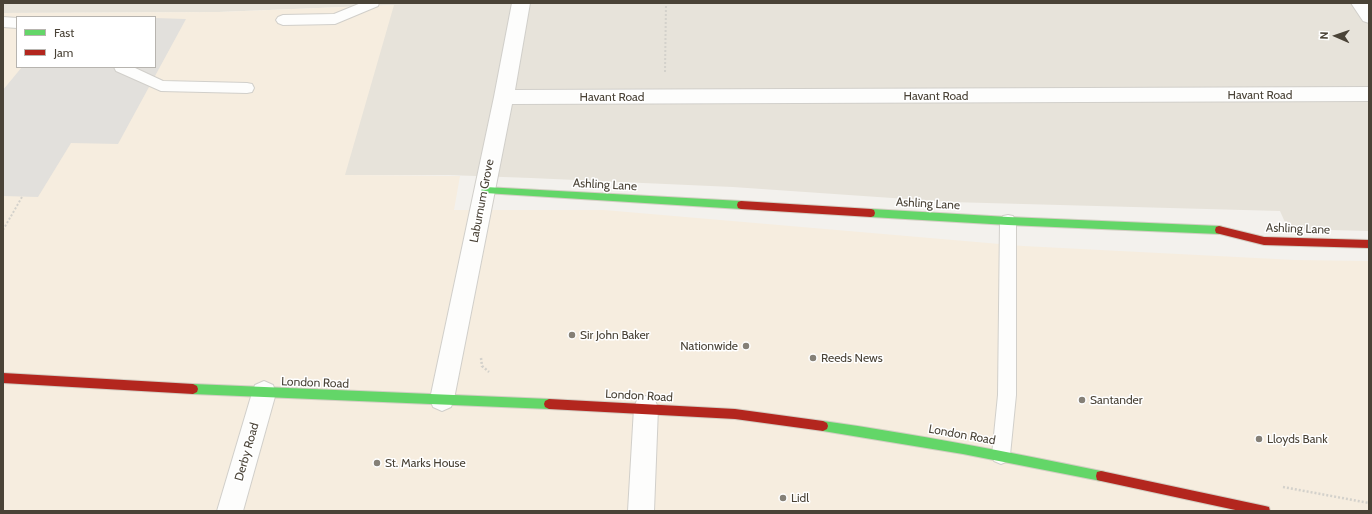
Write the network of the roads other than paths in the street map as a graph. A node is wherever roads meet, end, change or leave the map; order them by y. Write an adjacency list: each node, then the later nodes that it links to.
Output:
1 (373, 3): 5 (lane)
2 (521, 3): 11 (street, Laburnum Grove)
3 (1360, 3): 4 (street)
4 (1369, 17)
5 (283, 20)
6 (3, 22): 7 (lane)
7 (16, 23)
8 (123, 68): 9 (lane)
9 (247, 88)
10 (1369, 94): 11 (street, Havant Road)
11 (504, 97): 12 (street, Laburnum Grove)
12 (485, 190): 13 (main road, Ashling Lane); 17 (street, Laburnum Grove)
13 (1008, 221): 14 (main road, Ashling Lane); 19 (lane)
14 (1369, 244)
15 (3, 378): 16 (main road, London Road)
16 (264, 393): 17 (main road, London Road); 20 (street, Derby Road)
17 (442, 399): 18 (main road, London Road)
18 (646, 408): 19 (main road, London Road); 21 (street)
19 (1001, 455): 22 (main road, London Road)
20 (230, 511)
21 (641, 511)
22 (1265, 511)

